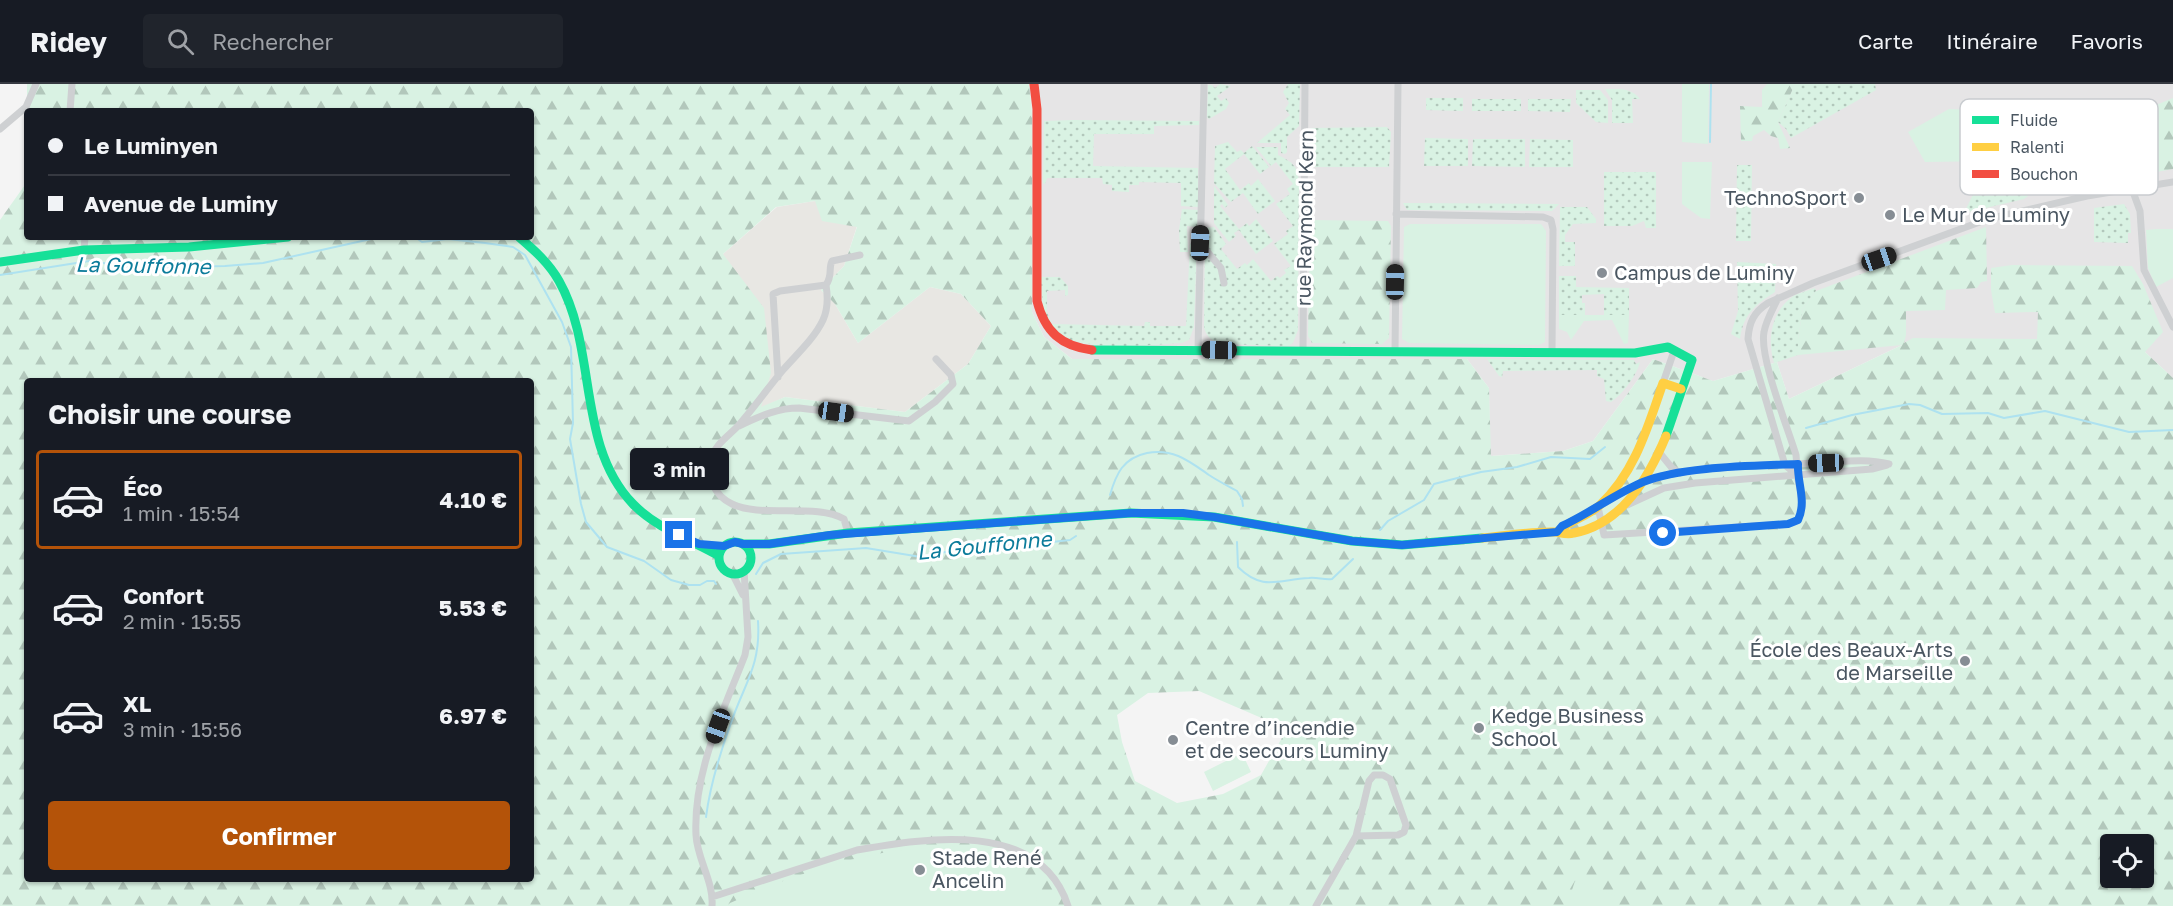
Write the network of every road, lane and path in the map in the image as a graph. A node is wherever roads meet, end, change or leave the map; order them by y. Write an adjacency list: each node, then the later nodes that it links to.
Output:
1 (36, 84): 7 (street)
2 (72, 84): 8 (street)
3 (1034, 84): 27 (street)
4 (1204, 84): 19 (street)
5 (1305, 84): 28 (street, rue Raymond Kern)
6 (1398, 84): 15 (street)
7 (25, 108)
8 (70, 108)
9 (24, 109): 10 (street)
10 (0, 129)
11 (2173, 182): 12 (street)
12 (2158, 185)
13 (2100, 195): 25 (street)
14 (2134, 195): 26 (street)
15 (1396, 214): 30 (street); 31 (street)
16 (85, 240): 20 (street)
17 (258, 240): 20 (street)
18 (522, 240): 48 (street)
19 (1200, 243): 23 (street); 27 (street)
20 (84, 250): 22 (street)
21 (860, 255): 24 (street)
22 (0, 262)
23 (1224, 283)
24 (826, 285): 33 (street); 33 (street)
25 (1778, 298): 38 (street); 39 (street)
26 (2173, 327)
27 (1198, 350): 28 (street)
28 (1303, 351): 30 (street)
29 (1674, 351): 31 (street); 34 (street); 35 (street)
30 (1395, 352): 31 (street)
31 (1552, 353)
32 (936, 359): 36 (street)
33 (778, 377): 36 (street)
34 (1663, 383): 35 (street); 43 (street)
35 (1681, 389): 37 (street)
36 (736, 428): 47 (street)
37 (1659, 452): 40 (street); 42 (street)
38 (1798, 464): 39 (street); 41 (street); 41 (street)
39 (1785, 465): 40 (street); 41 (street)
40 (1680, 473): 42 (street)
41 (1797, 475): 44 (street); 45 (street)
42 (1644, 482): 43 (street); 44 (street)
43 (1598, 507): 45 (street); 46 (street)
44 (1620, 508): 45 (street)
45 (1601, 523): 46 (street)
46 (1557, 532): 47 (street)
47 (848, 533): 50 (street)
48 (699, 544): 51 (street); 52 (street)
49 (743, 544): 50 (street); 51 (street); 53 (street)
50 (769, 544): 53 (street)
51 (724, 546): 52 (street)
52 (719, 556): 55 (street)
53 (750, 556): 54 (street)
54 (744, 570): 55 (street); 56 (street)
55 (732, 573): 56 (street)
56 (744, 597): 58 (street)
57 (1356, 836): 57 (street); 61 (street)
58 (712, 897): 59 (street); 60 (street)
59 (712, 906)
60 (1068, 906)
61 (1316, 906)

